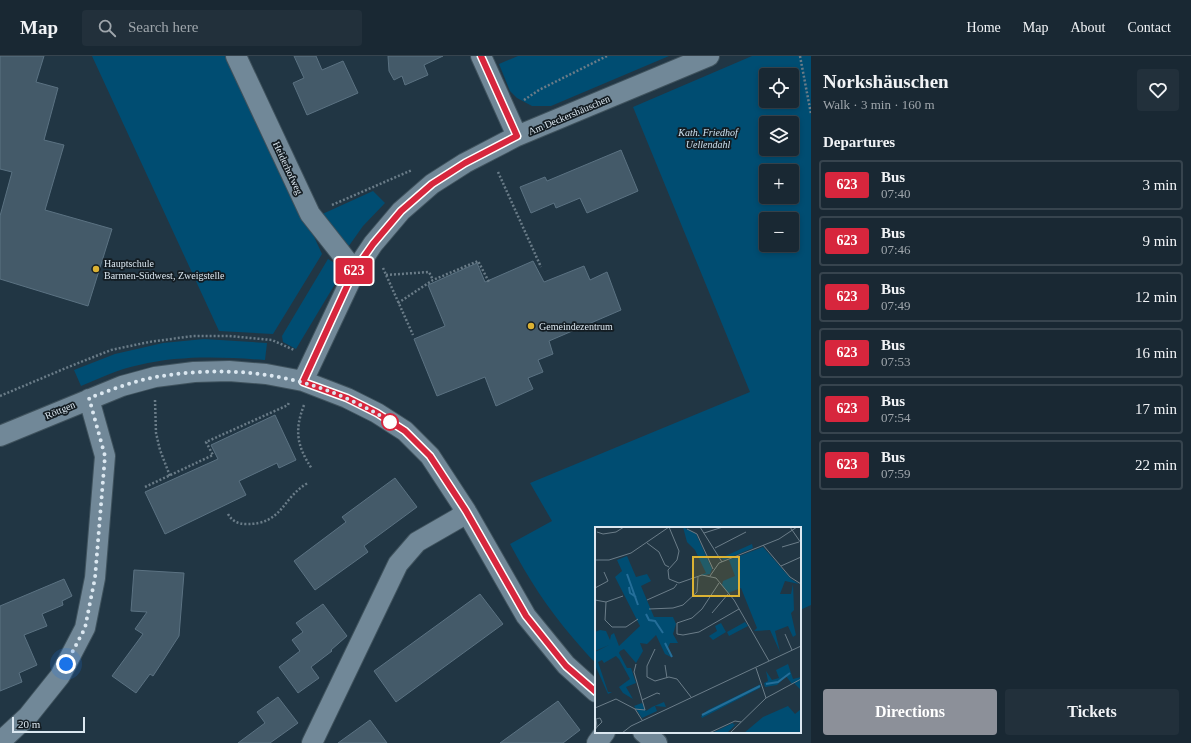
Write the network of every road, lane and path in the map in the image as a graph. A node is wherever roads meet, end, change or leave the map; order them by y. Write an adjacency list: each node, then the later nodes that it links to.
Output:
1 (236, 56): 11 (street, Heiderhofweg)
2 (481, 56): 6 (street)
3 (607, 56): 6 (path)
4 (710, 56): 8 (street, Am Deckershäuschen)
5 (800, 56): 7 (path)
6 (506, 113): 8 (street)
7 (811, 114)
8 (517, 136): 9 (street, Am Deckershäuschen)
9 (489, 151): 12 (street, Am Deckershäuschen); 13 (path)
10 (418, 167): 11 (path)
11 (310, 214): 14 (street, Heiderhofweg)
12 (373, 244): 14 (street, Am Deckershäuschen); 15 (path)
13 (541, 268)
14 (354, 271): 21 (street, Am Deckershäuschen)
15 (386, 275): 16 (path); 18 (path)
16 (433, 280): 17 (path); 18 (path)
17 (489, 282)
18 (398, 303): 19 (path)
19 (413, 335)
20 (155, 377): 21 (street, Röttgen); 22 (street, Röttgen); 25 (path)
21 (303, 382): 24 (path); 25 (path); 28 (street, Röttgen)
22 (89, 398): 23 (street, Röttgen); 33 (street)
23 (0, 436)
24 (312, 469)
25 (170, 476): 27 (path)
26 (308, 482): 29 (path)
27 (145, 487)
28 (466, 511): 30 (street, Röttgen); 34 (street)
29 (228, 514)
30 (595, 691)
31 (604, 733): 35 (street)
32 (644, 733): 36 (street)
33 (0, 742)
34 (312, 743)
35 (597, 743)
36 (657, 743)

